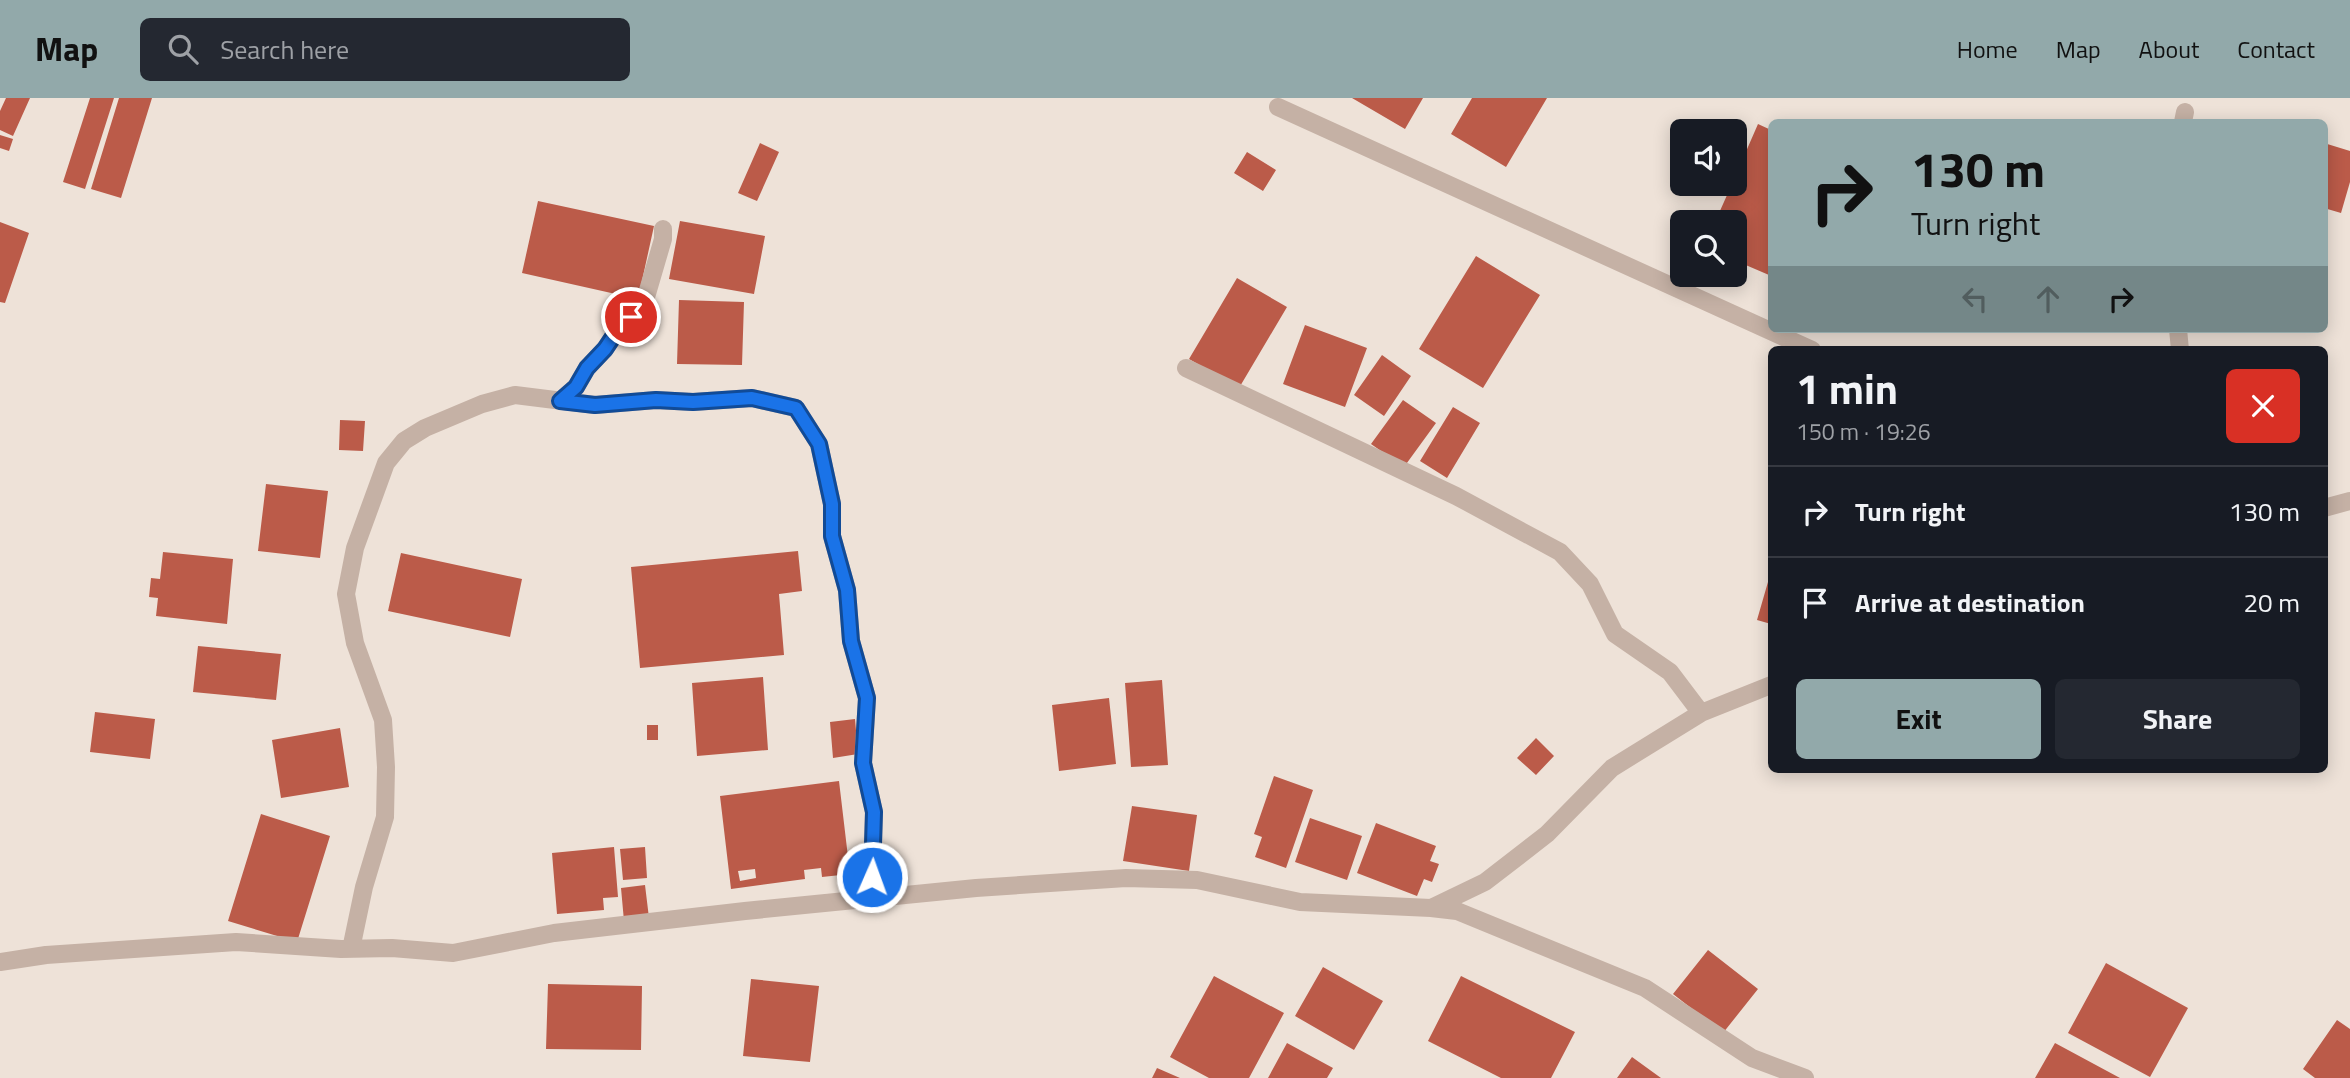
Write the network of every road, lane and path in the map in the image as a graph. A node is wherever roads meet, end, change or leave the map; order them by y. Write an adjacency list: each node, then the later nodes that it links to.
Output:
1 (1278, 107): 3 (street)
2 (663, 229): 7 (street)
3 (1768, 330)
4 (1775, 333): 5 (street)
5 (1803, 346)
6 (1186, 368): 11 (street)
7 (560, 401): 12 (street); 14 (street)
8 (2350, 501): 9 (street)
9 (2328, 507)
10 (1768, 686): 11 (street)
11 (1701, 713): 13 (street)
12 (871, 899): 13 (street); 14 (street)
13 (1431, 908): 16 (street)
14 (351, 949): 15 (street)
15 (0, 962)
16 (1805, 1078)

